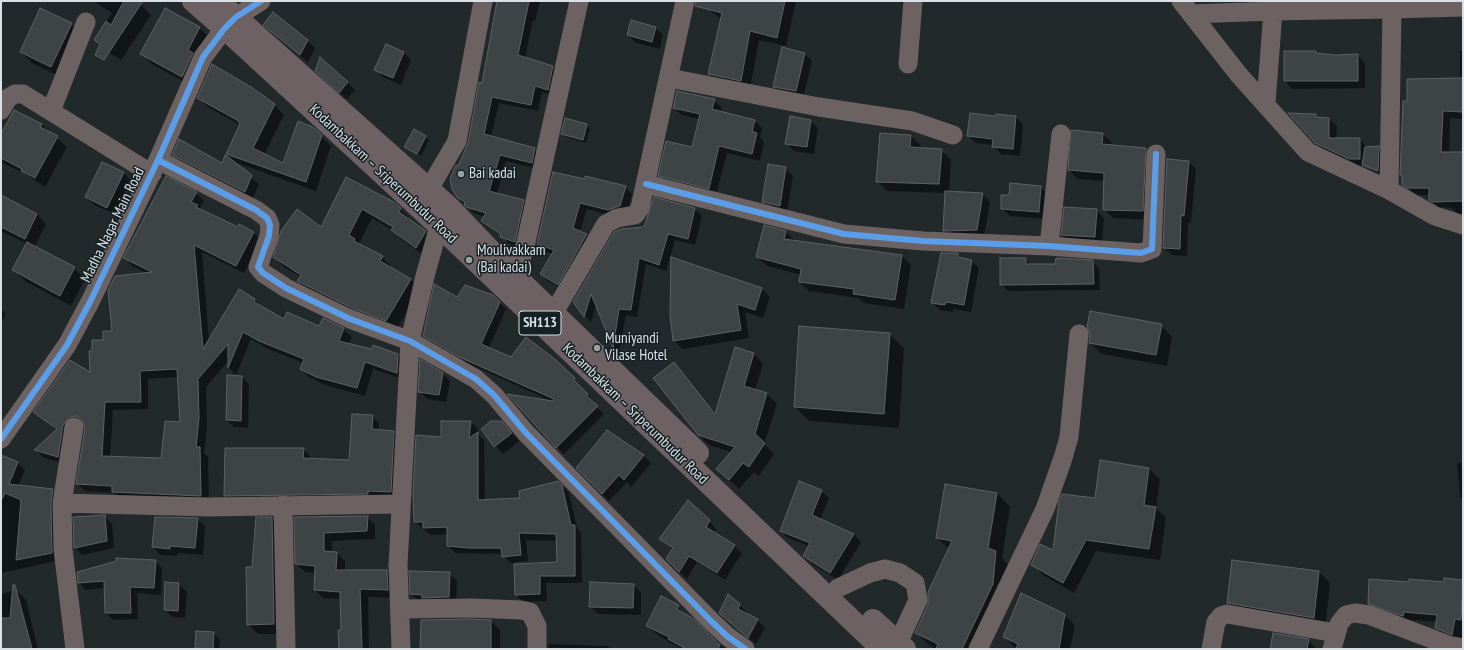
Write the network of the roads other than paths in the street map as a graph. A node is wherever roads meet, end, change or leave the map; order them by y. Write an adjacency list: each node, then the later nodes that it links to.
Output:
1 (193, 1): 13 (main road, Kodambakkam – Sriperumbudur Road / SH113)
2 (218, 1): 13 (main road, Kodambakkam – Sriperumbudur Road / SH113)
3 (261, 1): 13 (street)
4 (483, 1): 25 (street)
5 (579, 1): 29 (street)
6 (685, 1): 15 (street)
7 (913, 1): 14 (street)
8 (1392, 5): 9 (street); 10 (street); 24 (street)
9 (1273, 6): 11 (street); 16 (street)
10 (1463, 7)
11 (1186, 8): 16 (street)
12 (86, 22): 18 (street)
13 (230, 23): 22 (street, Madha Nagar Main Road); 25 (main road, Kodambakkam – Sriperumbudur Road / SH113)
14 (908, 64)
15 (669, 78): 19 (street); 23 (street)
16 (1266, 102): 24 (street)
17 (1, 110): 18 (street)
18 (51, 111): 22 (street)
19 (953, 134)
20 (1061, 134): 28 (street)
21 (1156, 154): 28 (street)
22 (155, 167): 32 (street); 34 (street, Madha Nagar Main Road)
23 (646, 184): 28 (street); 30 (street)
24 (1389, 190): 27 (street)
25 (422, 196): 26 (main road, Kodambakkam – Sriperumbudur Road / SH113)
26 (445, 217): 29 (main road, Kodambakkam – Sriperumbudur Road / SH113); 30 (main road, Kodambakkam – Sriperumbudur Road / SH113); 32 (street)
27 (1463, 225)
28 (1049, 246)
29 (516, 277): 30 (main road, Kodambakkam – Sriperumbudur Road / SH113)
30 (549, 320): 38 (main road, Kodambakkam – Sriperumbudur Road / SH113); 41 (main road, Kodambakkam – Sriperumbudur Road / SH113)
31 (1080, 334): 48 (street)
32 (410, 341): 36 (street); 47 (street)
33 (74, 427): 35 (street)
34 (1, 438)
35 (62, 503): 37 (street); 43 (street)
36 (401, 504): 37 (street); 39 (street)
37 (283, 505): 44 (street)
38 (838, 588): 41 (main road, Kodambakkam – Sriperumbudur Road / SH113); 41 (street)
39 (400, 609): 45 (street); 46 (street)
40 (1334, 641): 42 (street); 49 (street)
41 (895, 647)
42 (1452, 647)
43 (75, 649)
44 (286, 649)
45 (401, 649)
46 (537, 649)
47 (745, 649)
48 (978, 649)
49 (1211, 649)

